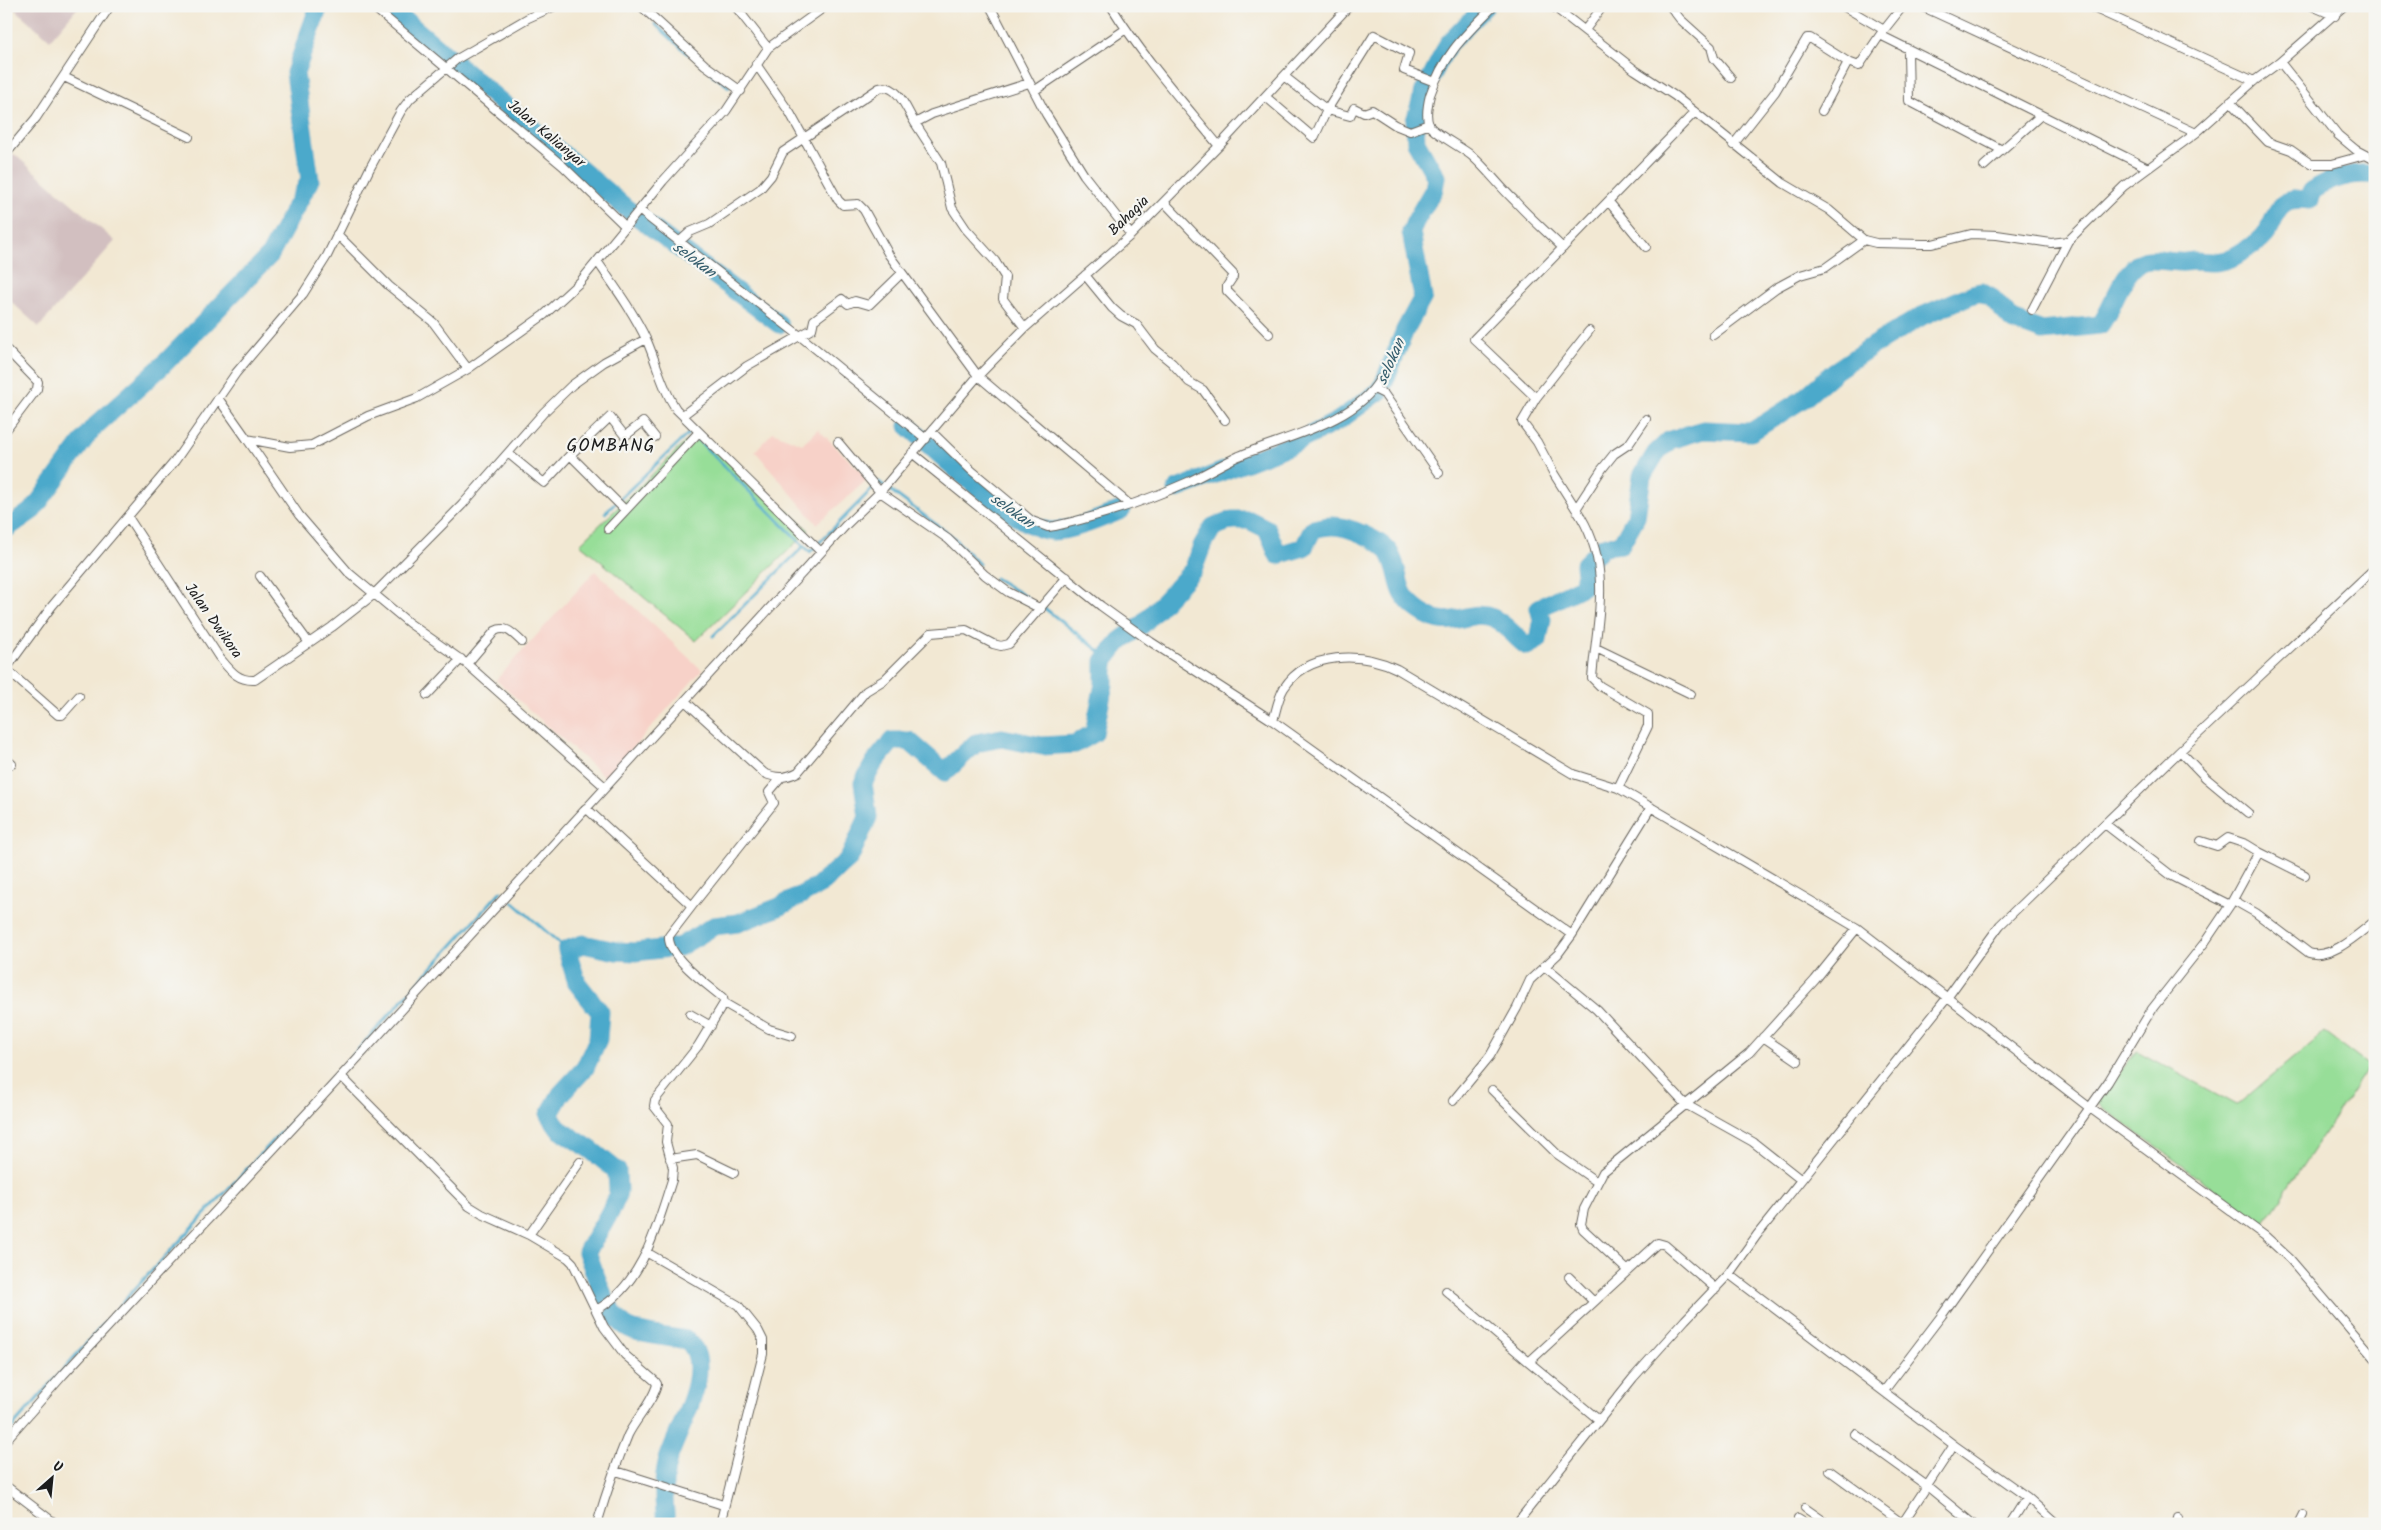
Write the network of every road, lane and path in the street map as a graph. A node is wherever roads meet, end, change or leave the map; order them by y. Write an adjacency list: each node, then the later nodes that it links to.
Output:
1 (110, 6): 30 (street)
2 (372, 6): 28 (street, Jalan Kalianyar)
3 (555, 6): 28 (street)
4 (641, 6): 36 (street)
5 (735, 6): 24 (street)
6 (826, 6): 24 (street)
7 (990, 6): 35 (street)
8 (1111, 6): 21 (street)
9 (1349, 6): 31 (street, Bahagia)
10 (1494, 6): 34 (street)
11 (1553, 6): 22 (street)
12 (1603, 6): 22 (street)
13 (1670, 6): 32 (street)
14 (1843, 6): 23 (street)
15 (1903, 6): 23 (street)
16 (1921, 6): 46 (street)
17 (2089, 6): 33 (street)
18 (2312, 6): 20 (street)
19 (2344, 6): 20 (street)
20 (2335, 16): 27 (street)
21 (1126, 29): 37 (street); 50 (street)
22 (1585, 30): 42 (street)
23 (1882, 33): 25 (street); 26 (street)
24 (768, 48): 29 (street)
25 (1908, 51): 43 (street); 51 (street)
26 (1848, 62): 41 (street); 49 (street)
27 (2280, 62): 33 (street); 53 (street)
28 (451, 63): 60 (street, Jalan Kalianyar); 61 (street)
29 (756, 64): 36 (street); 47 (street)
30 (64, 77): 48 (street); 52 (street)
31 (1285, 77): 38 (street, Bahagia); 40 (street)
32 (1731, 78)
33 (2254, 81): 39 (street)
34 (1434, 82): 40 (street); 45 (street)
35 (1029, 83): 37 (street); 44 (street)
36 (741, 90): 59 (street)
37 (1034, 91): 62 (street)
38 (1266, 97): 40 (street); 50 (street, Bahagia)
39 (2230, 102): 46 (street); 53 (street)
40 (1327, 110): 45 (street)
41 (1822, 111)
42 (1695, 112): 49 (street); 58 (street)
43 (2040, 116): 51 (street); 56 (street)
44 (915, 123): 47 (street); 72 (street)
45 (1428, 124): 67 (street)
46 (2196, 133): 56 (street)
47 (803, 137): 65 (street); 69 (street)
48 (189, 138)
49 (1733, 145): 63 (street)
50 (1219, 146): 57 (street, Bahagia)
51 (2002, 150): 55 (street)
52 (6, 154)
53 (2365, 155): 54 (street)
54 (2375, 160)
55 (1984, 166)
56 (2148, 168): 64 (street)
57 (1164, 202): 62 (street, Bahagia); 74 (street)
58 (1609, 202): 66 (street); 67 (street)
59 (636, 213): 60 (street); 65 (street)
60 (625, 226): 68 (street)
61 (338, 234): 79 (street); 83 (street)
62 (1131, 235): 70 (street, Bahagia)
63 (1864, 240): 64 (street); 75 (street)
64 (2068, 241): 71 (street)
65 (679, 242): 76 (street)
66 (1646, 247)
67 (1563, 248): 84 (street)
68 (597, 261): 77 (street); 79 (street)
69 (902, 273): 76 (street); 80 (street)
70 (1085, 275): 72 (street, Bahagia); 87 (street)
71 (2032, 310)
72 (1024, 328): 80 (street, Bahagia)
73 (1589, 331): 84 (street)
74 (1269, 334)
75 (1713, 335)
76 (799, 337): 85 (street); 93 (street)
77 (646, 339): 85 (street); 96 (street, Jalan Dwikora)
78 (6, 349): 88 (street)
79 (468, 369): 92 (street)
80 (978, 376): 90 (street, Bahagia); 100 (street)
81 (1380, 379): 82 (street)
82 (1375, 389): 98 (street); 100 (street)
83 (218, 398): 92 (street); 103 (street)
84 (1536, 398): 102 (street)
85 (683, 415): 89 (street)
86 (1646, 419): 102 (street)
87 (1225, 420)
88 (6, 430)
89 (698, 432): 101 (street); 105 (street)
90 (932, 432): 93 (street, Bahagia); 100 (street)
91 (655, 437): 97 (street)
92 (247, 440): 109 (street)
93 (923, 441): 95 (street, Bahagia)
94 (838, 442): 99 (street)
95 (912, 453): 99 (street, Bahagia); 108 (street)
96 (509, 454): 97 (street); 109 (street, Jalan Dwikora)
97 (570, 455): 101 (street)
98 (1439, 473)
99 (880, 492): 105 (street, Bahagia); 110 (street)
100 (1129, 504)
101 (624, 509): 104 (street)
102 (1576, 509): 113 (street)
103 (128, 517): 112 (street, Jalan Dwikora); 115 (street)
104 (608, 529)
105 (821, 552): 119 (street, Bahagia)
106 (2375, 568): 121 (street)
107 (260, 576): 112 (street)
108 (1067, 578): 110 (street); 120 (street)
109 (373, 595): 112 (street, Jalan Dwikora); 114 (street)
110 (1041, 609): 122 (street)
111 (522, 642): 114 (street)
112 (309, 643)
113 (1596, 648): 116 (street); 124 (street)
114 (464, 662): 117 (street); 123 (street)
115 (6, 669): 118 (street)
116 (1691, 694)
117 (428, 695)
118 (79, 696)
119 (685, 701): 122 (street); 123 (street, Bahagia)
120 (1273, 722): 124 (street); 136 (street)
121 (2180, 751): 127 (street); 128 (street)
122 (781, 778): 133 (street)
123 (605, 787): 126 (street, Bahagia)
124 (1618, 788): 125 (street)
125 (1651, 807): 135 (street); 136 (street)
126 (586, 808): 133 (street); 145 (street, Bahagia)
127 (2248, 813)
128 (2105, 824): 132 (street); 138 (street)
129 (2201, 841): 130 (street)
130 (2259, 852): 131 (street); 132 (street)
131 (2305, 875)
132 (2231, 903): 134 (street); 149 (street)
133 (692, 906): 139 (street)
134 (2375, 921)
135 (1857, 928): 138 (street); 143 (street)
136 (1572, 935): 137 (street)
137 (1544, 966): 147 (street); 148 (street)
138 (1947, 998): 149 (street); 153 (street)
139 (724, 1003): 141 (street); 142 (street)
140 (690, 1014): 141 (street)
141 (712, 1026): 150 (street)
142 (792, 1036)
143 (1763, 1037): 144 (street); 148 (street)
144 (1798, 1061)
145 (340, 1076): 155 (street); 169 (street, Bahagia)
146 (1492, 1090): 154 (street)
147 (1453, 1101)
148 (1685, 1104): 153 (street); 154 (street)
149 (2090, 1108): 164 (street); 166 (street)
150 (670, 1160): 152 (street); 156 (street)
151 (580, 1162): 155 (street)
152 (734, 1173)
153 (1800, 1179): 158 (street)
154 (1597, 1182): 157 (street)
155 (529, 1235): 163 (street)
156 (646, 1252): 163 (street); 176 (street)
157 (1627, 1270): 160 (street); 162 (street)
158 (1730, 1274): 160 (street); 166 (street)
159 (1569, 1277): 162 (street)
160 (1716, 1289): 167 (street)
161 (1446, 1291): 165 (street)
162 (1593, 1301): 165 (street)
163 (596, 1310): 171 (street)
164 (2375, 1358)
165 (1529, 1362): 167 (street)
166 (1884, 1391): 170 (street)
167 (1599, 1420): 183 (street)
168 (1855, 1434): 174 (street)
169 (6, 1440)
170 (1954, 1445): 174 (street); 175 (street)
171 (616, 1471): 176 (street); 181 (street)
172 (1830, 1471): 186 (street)
173 (6, 1486): 180 (street)
174 (1927, 1486): 186 (street); 187 (street)
175 (2027, 1497): 188 (street); 189 (street)
176 (723, 1505): 182 (street)
177 (1805, 1508): 185 (street)
178 (2303, 1516): 190 (street)
179 (1798, 1518): 184 (street)
180 (56, 1524)
181 (597, 1524)
182 (720, 1524)
183 (1516, 1524)
184 (1806, 1524)
185 (1828, 1524)
186 (1902, 1524)
187 (1973, 1524)
188 (2010, 1524)
189 (2057, 1524)
190 (2298, 1524)

